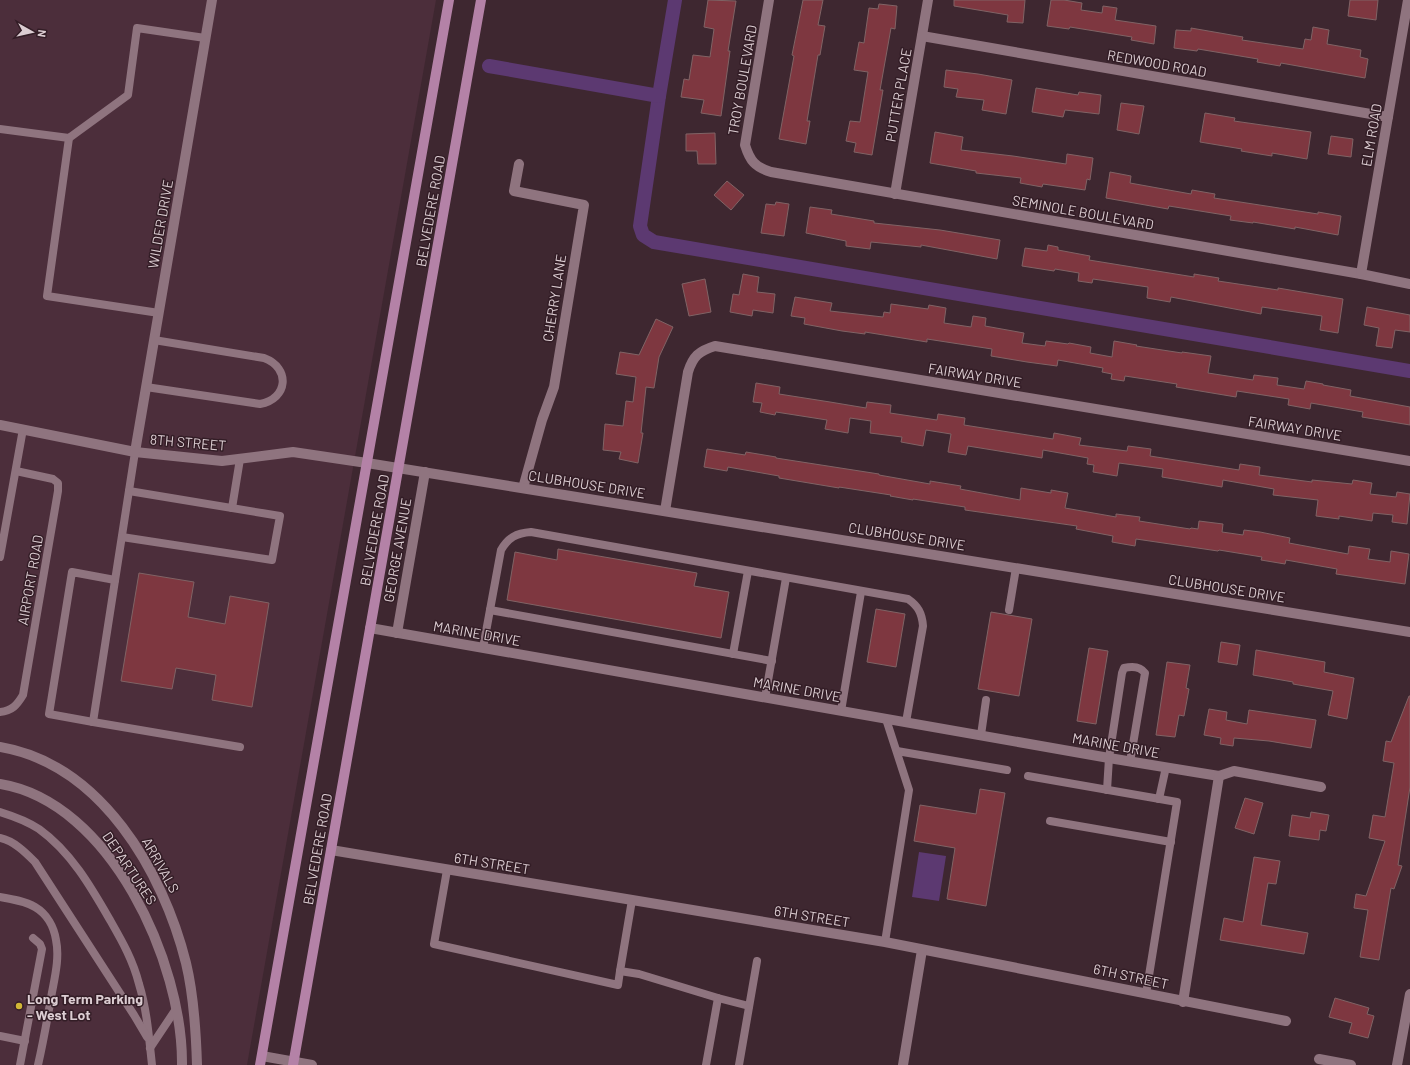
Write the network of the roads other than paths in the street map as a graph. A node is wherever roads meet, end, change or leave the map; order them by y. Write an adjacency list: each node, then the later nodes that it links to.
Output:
1 (212, 0): 8 (street, WILDER DRIVE)
2 (449, 0): 25 (main road, BELVEDERE ROAD)
3 (481, 0): 26 (main road, BELVEDERE ROAD)
4 (770, 0): 12 (street, TROY BOULEVARD)
5 (928, 0): 7 (street, PUTTER PLACE)
6 (1408, 0): 9 (street, ELM ROAD)
7 (922, 36): 9 (street, REDWOOD ROAD); 14 (street, PUTTER PLACE)
8 (206, 38): 11 (lane); 17 (street, WILDER DRIVE)
9 (1388, 117): 15 (street, ELM ROAD)
10 (0, 129): 11 (lane)
11 (69, 138): 17 (lane)
12 (753, 163): 14 (street, SEMINOLE BOULEVARD)
13 (519, 164): 29 (street, CHERRY LANE)
14 (895, 194): 15 (street, SEMINOLE BOULEVARD)
15 (1361, 274): 16 (street, SEMINOLE BOULEVARD)
16 (1410, 284)
17 (159, 313): 18 (street, WILDER DRIVE)
18 (154, 340): 19 (street, WILDER DRIVE); 19 (lane)
19 (146, 388): 22 (street, WILDER DRIVE)
20 (0, 425): 21 (street, 8TH STREET)
21 (24, 429): 22 (street, 8TH STREET); 27 (lane)
22 (135, 452): 23 (street, 8TH STREET); 30 (lane)
23 (240, 459): 25 (street, 8TH STREET); 31 (lane)
24 (1410, 461): 32 (street, FAIRWAY DRIVE)
25 (367, 463): 26 (street, 8TH STREET); 93 (main road, BELVEDERE ROAD)
26 (399, 468): 28 (street, CLUBHOUSE DRIVE); 42 (main road, BELVEDERE ROAD)
27 (16, 471): 34 (lane); 51 (lane, AIRPORT ROAD)
28 (424, 472): 29 (street, CLUBHOUSE DRIVE); 44 (street, GEORGE AVENUE)
29 (523, 488): 32 (street, CLUBHOUSE DRIVE)
30 (129, 491): 31 (lane); 33 (lane)
31 (232, 508): 33 (lane)
32 (665, 511): 35 (street, CLUBHOUSE DRIVE)
33 (122, 536): 38 (lane)
34 (0, 556)
35 (1016, 568): 41 (lane); 43 (street, CLUBHOUSE DRIVE)
36 (748, 571): 37 (lane); 40 (lane); 46 (lane)
37 (786, 578): 39 (lane); 47 (lane)
38 (115, 580): 53 (lane); 53 (lane)
39 (861, 592): 50 (lane); 54 (lane)
40 (490, 610): 45 (lane); 46 (lane)
41 (1009, 610)
42 (370, 628): 44 (street, MARINE DRIVE); 73 (main road, BELVEDERE ROAD)
43 (1410, 632)
44 (397, 633): 45 (street, MARINE DRIVE)
45 (483, 648): 48 (street, MARINE DRIVE)
46 (733, 654): 47 (lane)
47 (772, 661): 48 (lane)
48 (766, 698): 50 (street, MARINE DRIVE)
49 (986, 700): 55 (lane)
50 (841, 711): 52 (street, MARINE DRIVE)
51 (0, 712)
52 (886, 719): 54 (street, MARINE DRIVE); 58 (lane)
53 (93, 722): 57 (lane)
54 (906, 722): 55 (street, MARINE DRIVE)
55 (981, 735): 59 (street, MARINE DRIVE)
56 (0, 747): 99 (street, ARRIVALS)
57 (240, 747)
58 (897, 751): 62 (lane); 78 (lane)
59 (1109, 758): 60 (street, MARINE DRIVE); 60 (lane); 67 (lane)
60 (1130, 762): 61 (street, MARINE DRIVE)
61 (1166, 767): 64 (street, MARINE DRIVE); 68 (lane)
62 (1007, 770)
63 (1028, 776): 67 (lane)
64 (1218, 776): 66 (street, MARINE DRIVE); 85 (street)
65 (0, 784): 87 (street, DEPARTURES)
66 (1321, 787)
67 (1107, 790): 68 (lane)
68 (1160, 799): 72 (lane)
69 (0, 812): 91 (lane)
70 (1050, 821): 72 (lane)
71 (0, 838): 91 (lane)
72 (1171, 842): 82 (lane)
73 (331, 850): 74 (street, 6TH STREET); 94 (main road, BELVEDERE ROAD)
74 (447, 870): 76 (street, 6TH STREET); 81 (lane)
75 (0, 897): 96 (lane)
76 (632, 900): 78 (street, 6TH STREET); 81 (lane)
77 (33, 938): 90 (lane)
78 (885, 942): 79 (street, 6TH STREET)
79 (922, 950): 82 (street, 6TH STREET); 103 (street)
80 (757, 961): 86 (lane)
81 (620, 971): 84 (lane)
82 (1146, 994): 85 (street, 6TH STREET)
83 (1410, 994): 105 (street)
84 (718, 998): 86 (lane); 101 (lane)
85 (1183, 1002): 88 (street, 6TH STREET)
86 (749, 1006): 102 (lane)
87 (176, 1009): 91 (lane); 98 (street, DEPARTURES)
88 (1286, 1021)
89 (0, 1036): 90 (lane)
90 (25, 1041): 95 (lane)
91 (149, 1044): 97 (lane)
92 (1319, 1059): 104 (street)
93 (261, 1060): 94 (street)
94 (293, 1063): 100 (street)
95 (20, 1065)
96 (38, 1065)
97 (152, 1065)
98 (182, 1065)
99 (197, 1065)
100 (312, 1065)
101 (706, 1065)
102 (739, 1065)
103 (903, 1065)
104 (1351, 1065)
105 (1398, 1065)

